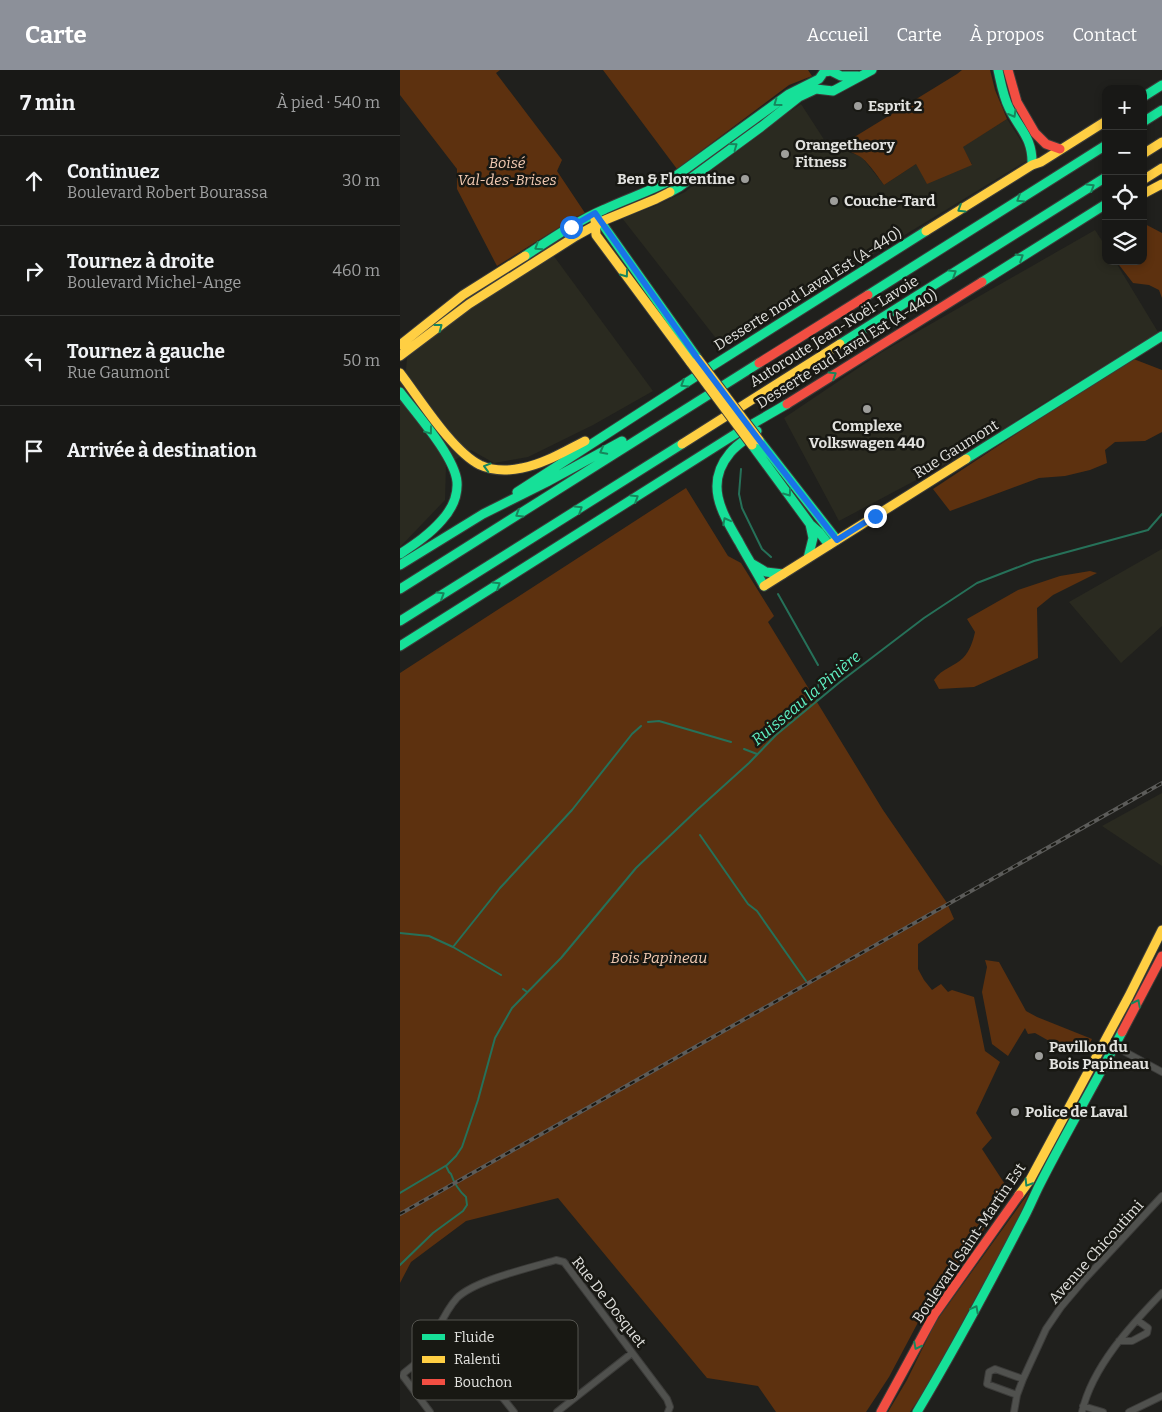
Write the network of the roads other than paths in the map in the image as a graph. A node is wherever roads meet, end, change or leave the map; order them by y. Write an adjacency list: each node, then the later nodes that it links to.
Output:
1 (872, 70): 5 (main road)
2 (998, 70): 18 (main road, one-way to 18)
3 (1008, 70): 16 (main road)
4 (836, 75): 5 (main road); 6 (main road); 8 (main road)
5 (858, 76): 8 (main road)
6 (819, 79): 9 (main road); 26 (main road, one-way to 26)
7 (1162, 85): 10 (main road)
8 (836, 88): 9 (main road)
9 (822, 89): 28 (main road, one-way to 9)
10 (1147, 94)
11 (1162, 110): 12 (main road)
12 (1147, 119)
13 (1102, 123): 16 (main road, Desserte nord Laval Est (A-440))
14 (1162, 142): 17 (main road)
15 (1102, 148): 33 (main road, Autoroute Jean-Noël-Lavoie, one-way to 33)
16 (1060, 149): 18 (main road, Desserte nord Laval Est (A-440))
17 (1147, 151)
18 (1032, 165): 36 (main road, Desserte nord Laval Est (A-440), one-way to 36)
19 (1162, 168): 20 (main road)
20 (1147, 177)
21 (1102, 180): 48 (main road, Autoroute Jean-Noël-Lavoie, one-way to 21)
22 (1162, 184): 23 (main road)
23 (1147, 192)
24 (1102, 207): 27 (main road, Desserte sud Laval Est (A-440))
25 (1102, 212): 27 (main road)
26 (595, 213): 28 (main road); 30 (main road, one-way to 30)
27 (1079, 221): 35 (main road, Desserte sud Laval Est (A-440), one-way to 27)
28 (598, 223): 31 (main road, one-way to 28); 37 (main road, bridge)
29 (1162, 336): 40 (main road, Rue Gaumont)
30 (400, 345)
31 (400, 356)
32 (400, 373): 36 (main road, one-way to 32)
33 (723, 386): 38 (main road, one-way to 38); 47 (main road, Autoroute Jean-Noël-Lavoie, one-way to 47)
34 (400, 392): 42 (main road, one-way to 42)
35 (792, 402): 44 (main road, one-way to 35); 49 (main road, Desserte sud Laval Est (A-440), one-way to 35)
36 (620, 424): 38 (main road, Desserte nord Laval Est (A-440))
37 (756, 442): 39 (main road, one-way to 39); 40 (main road)
38 (482, 514): 45 (main road, Desserte nord Laval Est (A-440))
39 (810, 524): 41 (main road); 43 (main road)
40 (837, 540): 41 (main road, Rue Gaumont)
41 (828, 545): 43 (main road, Rue Gaumont)
42 (400, 554)
43 (808, 558): 46 (main road, Rue Gaumont)
44 (751, 563): 46 (main road); 46 (main road, Rue Gaumont)
45 (400, 565)
46 (782, 574)
47 (400, 589)
48 (400, 621)
49 (400, 646)
50 (1162, 930): 52 (main road, Boulevard Saint-Martin Est)
51 (1162, 956): 53 (main road, Boulevard Saint-Martin Est, one-way to 51)
52 (1105, 1041): 53 (street); 55 (main road, Boulevard Saint-Martin Est)
53 (1115, 1046): 54 (street); 56 (main road, Boulevard Saint-Martin Est)
54 (1162, 1072)
55 (1076, 1095): 56 (main road); 57 (main road, Boulevard Saint-Martin Est)
56 (1088, 1096): 58 (main road, Boulevard Saint-Martin Est)
57 (1052, 1140): 58 (main road); 79 (main road, Boulevard Saint-Martin Est, one-way to 79)
58 (1061, 1145): 80 (main road, Boulevard Saint-Martin Est, one-way to 58)
59 (1162, 1196): 66 (street, Avenue Chicoutimi)
60 (1162, 1293): 62 (street)
61 (443, 1320): 64 (street, Rue De Dosquet)
62 (1137, 1320): 63 (street); 63 (street)
63 (1119, 1341): 75 (street)
64 (632, 1353): 68 (street); 74 (street, Rue De Dosquet)
65 (412, 1367): 67 (street, Rue De Dosquet)
66 (1023, 1379): 69 (street, Avenue Chicoutimi); 69 (street)
67 (412, 1388)
68 (578, 1395)
69 (1017, 1395): 81 (street, Avenue Chicoutimi)
70 (1162, 1396): 83 (street)
71 (421, 1400): 76 (street, Rue De Dosquet)
72 (504, 1400): 77 (street)
73 (572, 1400): 78 (street)
74 (669, 1409)
75 (1083, 1409): 82 (street)
76 (430, 1412)
77 (514, 1412)
78 (557, 1412)
79 (881, 1412)
80 (917, 1412)
81 (1014, 1412)
82 (1103, 1412)
83 (1130, 1412)

